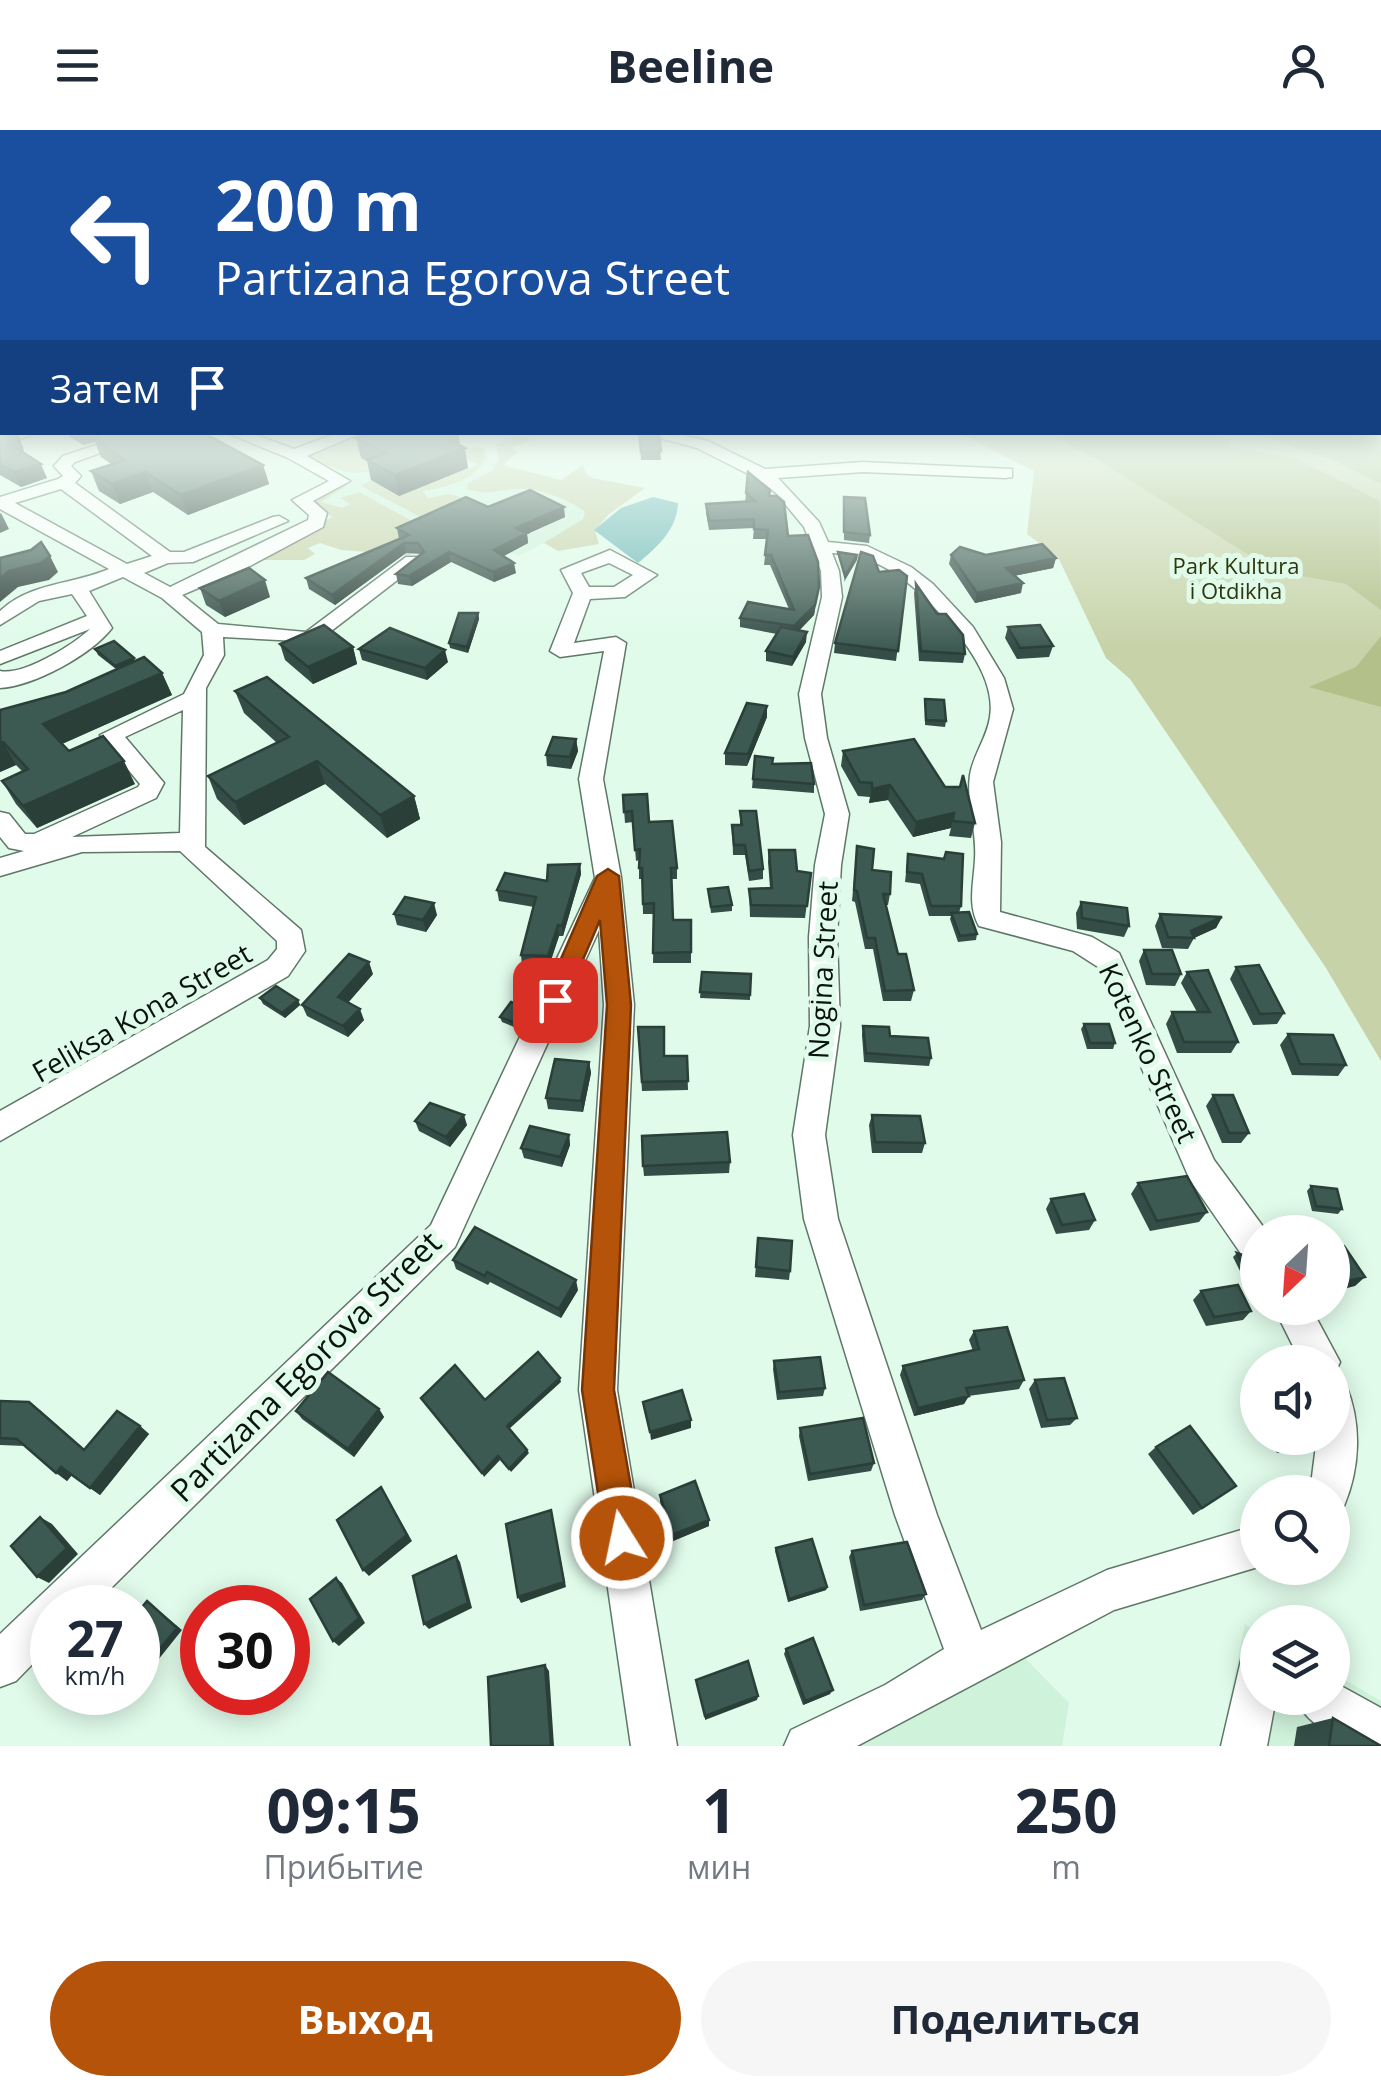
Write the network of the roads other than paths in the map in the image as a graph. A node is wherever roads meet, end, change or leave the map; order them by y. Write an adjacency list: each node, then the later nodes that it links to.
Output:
1 (83, 497): 7 (street)
2 (307, 497): 12 (street)
3 (790, 497): 6 (street, Nogina Street)
4 (0, 502): 9 (street)
5 (279, 521): 7 (street)
6 (822, 547): 24 (street, Kotenko Street); 28 (street, Nogina Street)
7 (165, 556): 9 (street)
8 (414, 561): 15 (street)
9 (128, 570): 10 (street); 12 (street)
10 (78, 589): 13 (street); 14 (street)
11 (583, 593): 22 (street)
12 (169, 594): 15 (street)
13 (99, 618): 16 (street); 17 (street)
14 (0, 619)
15 (212, 630): 18 (street)
16 (0, 658)
17 (1, 681)
18 (196, 697): 19 (street); 20 (street)
19 (0, 820)
20 (193, 842): 21 (street); 23 (street, Feliksa Kona Street)
21 (0, 867)
22 (608, 876): 26 (street, Partizana Egorova Street); 33 (street)
23 (0, 1128)
24 (1240, 1224)
25 (1240, 1551): 28 (street)
26 (84, 1585)
27 (30, 1636): 29 (street)
28 (970, 1659): 34 (street)
29 (0, 1665)
30 (1250, 1715): 35 (street)
31 (1348, 1715): 32 (street)
32 (1381, 1734)
33 (654, 1746)
34 (807, 1746)
35 (1244, 1746)

